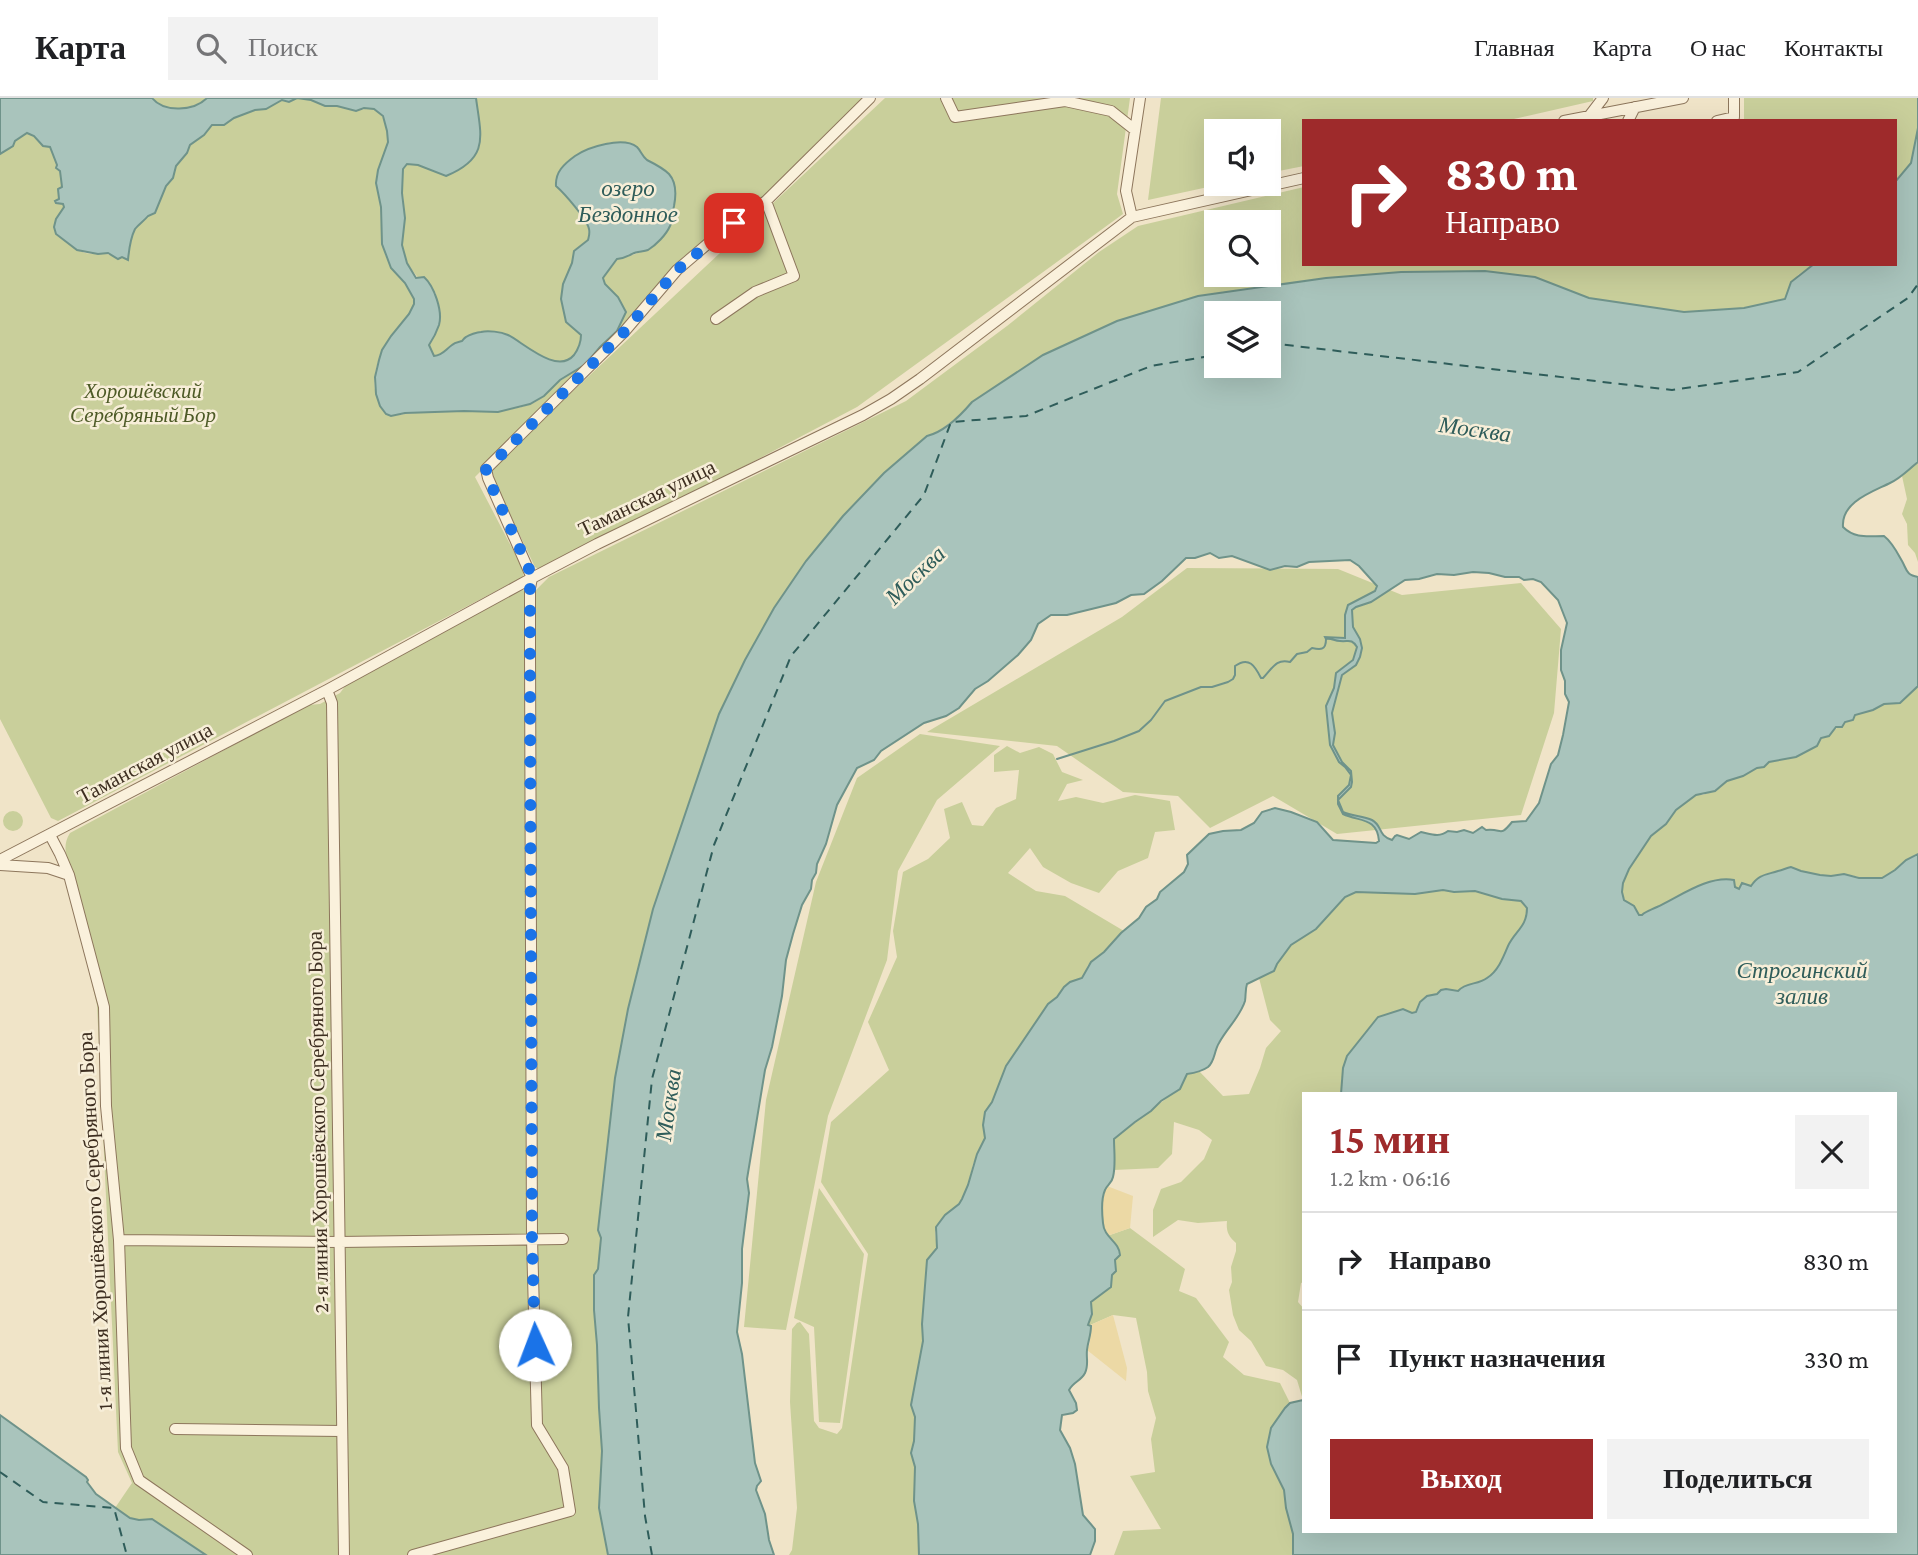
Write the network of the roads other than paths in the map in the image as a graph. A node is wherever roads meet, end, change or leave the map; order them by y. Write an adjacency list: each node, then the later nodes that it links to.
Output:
1 (870, 98): 16 (street)
2 (946, 98): 14 (street)
3 (1140, 98): 14 (street)
4 (1604, 98): 8 (street); 9 (street)
5 (1684, 98): 7 (street)
6 (1734, 98): 13 (street)
7 (1635, 107): 8 (street); 12 (street)
8 (1618, 110): 9 (street)
9 (1590, 115): 10 (street); 11 (street)
10 (1573, 119)
11 (1603, 119)
12 (1629, 119)
13 (1726, 119)
14 (1135, 130): 17 (street)
15 (1302, 178): 17 (street, Таманская улица)
16 (766, 201): 18 (street); 19 (street)
17 (1132, 217): 19 (street, Таманская улица)
18 (716, 319)
19 (533, 578): 20 (street, Таманская улица); 25 (street)
20 (327, 690): 21 (street, Таманская улица); 28 (street, 2-я линия Хорошёвского Серебряного Бора)
21 (52, 839): 22 (street, Таманская улица); 23 (street); 24 (street, 1-я линия Хорошёвского Серебряного Бора)
22 (4, 861): 23 (street)
23 (41, 867): 24 (street)
24 (69, 875): 27 (street, 1-я линия Хорошёвского Серебряного Бора)
25 (532, 1239): 26 (street); 28 (street); 33 (street)
26 (564, 1239)
27 (119, 1240): 28 (street); 31 (street, 1-я линия Хорошёвского Серебряного Бора)
28 (339, 1242): 30 (street, 2-я линия Хорошёвского Серебряного Бора)
29 (174, 1429): 30 (street)
30 (342, 1431): 32 (street, 2-я линия Хорошёвского Серебряного Бора)
31 (247, 1555)
32 (344, 1555)
33 (414, 1555)

